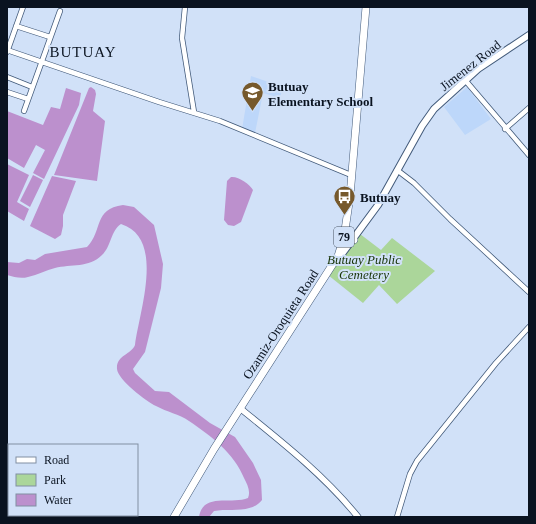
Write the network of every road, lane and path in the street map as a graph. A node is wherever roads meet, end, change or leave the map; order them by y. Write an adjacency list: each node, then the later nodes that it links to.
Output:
1 (23, 7): 5 (street)
2 (185, 7): 17 (street)
3 (366, 7): 21 (highway, Ozamiz-Oroquieta Road / 79)
4 (60, 11): 7 (street)
5 (16, 26): 7 (street); 8 (street)
6 (529, 35): 11 (main road, Jimenez Road)
7 (50, 37): 9 (street)
8 (7, 51): 9 (street)
9 (41, 61): 12 (street); 17 (street)
10 (7, 77): 12 (street)
11 (465, 80): 18 (street); 20 (main road, Jimenez Road)
12 (32, 87): 14 (street)
13 (7, 92): 14 (street)
14 (28, 99): 16 (street)
15 (529, 108): 18 (street)
16 (24, 111)
17 (194, 112): 21 (street)
18 (505, 129): 19 (street)
19 (529, 155)
20 (397, 170): 22 (main road, Jimenez Road); 24 (street)
21 (351, 175): 22 (highway, Ozamiz-Oroquieta Road / 79)
22 (350, 239): 23 (main road, Jimenez Road); 23 (highway, Ozamiz-Oroquieta Road / 79)
23 (331, 268): 26 (highway, Ozamiz-Oroquieta Road / 79)
24 (529, 292)
25 (529, 327): 29 (street)
26 (241, 409): 27 (highway, Ozamiz-Oroquieta Road / 79); 28 (street)
27 (174, 517)
28 (358, 517)
29 (397, 517)

